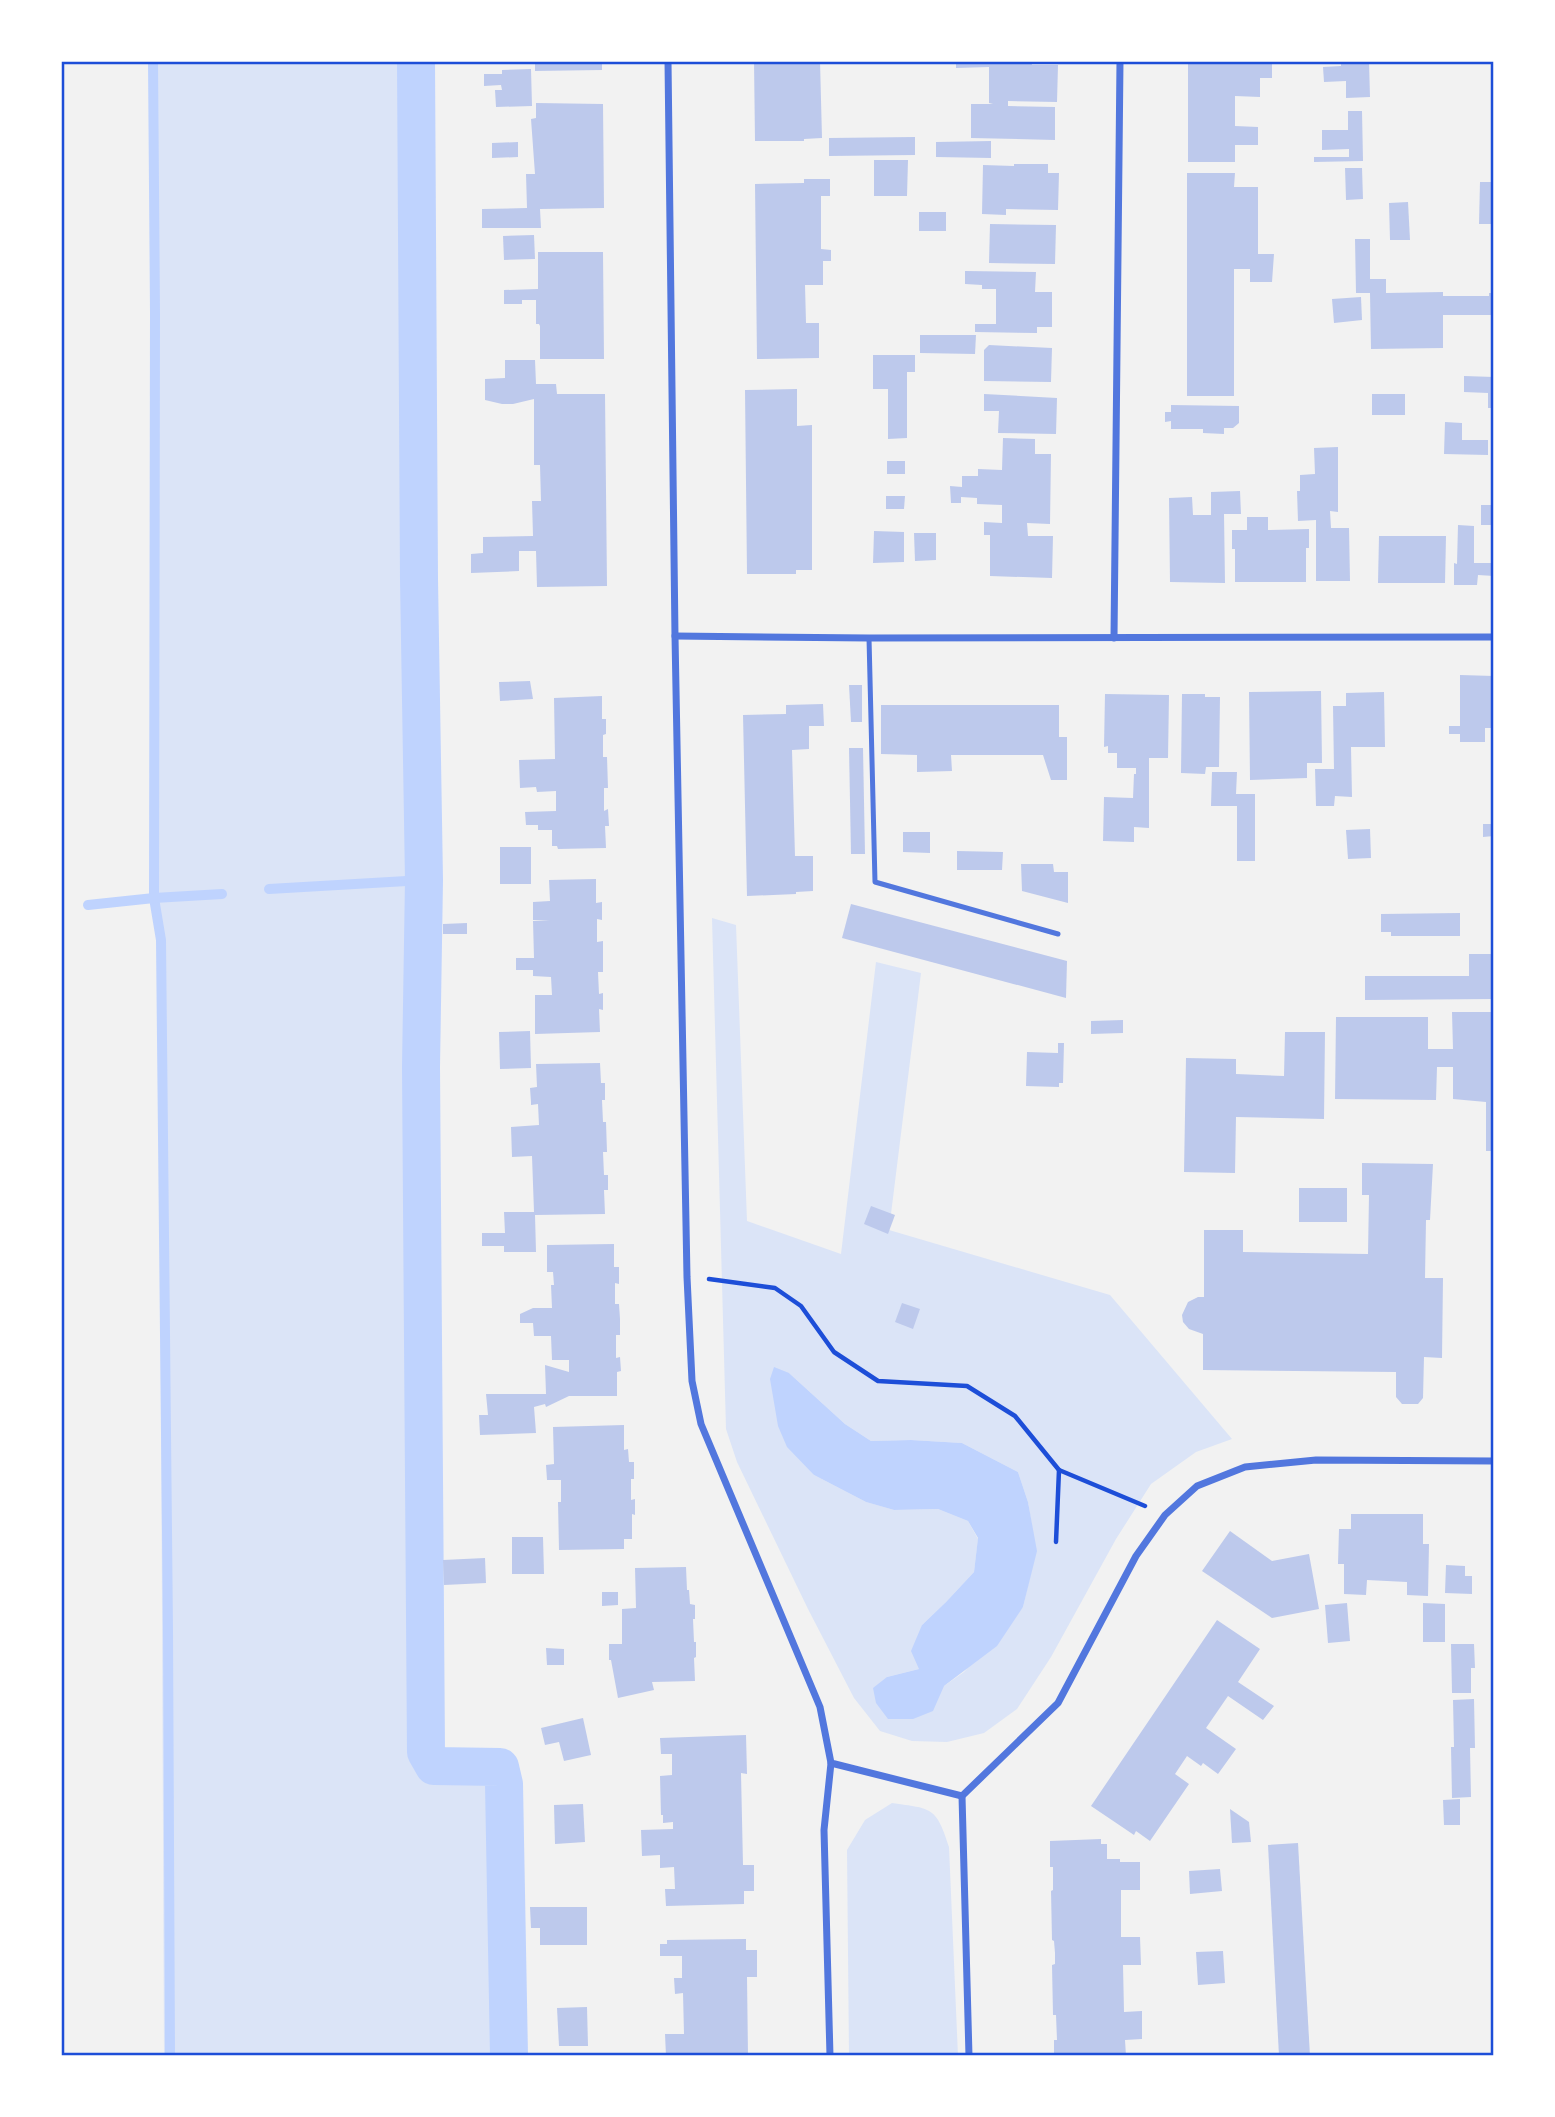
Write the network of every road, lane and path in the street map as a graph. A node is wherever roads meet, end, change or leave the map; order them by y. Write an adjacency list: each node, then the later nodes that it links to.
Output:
1 (668, 61): 3 (street)
2 (1120, 61): 6 (street)
3 (675, 636): 5 (street); 8 (street)
4 (1494, 637): 6 (street)
5 (869, 638): 6 (street); 7 (lane)
6 (1114, 638)
7 (1058, 934)
8 (687, 1277): 10 (path); 13 (street)
9 (1494, 1461): 11 (street)
10 (1059, 1470): 11 (path); 12 (path)
11 (1165, 1515): 14 (street)
12 (1056, 1542)
13 (831, 1763): 14 (street); 15 (street)
14 (962, 1796): 16 (street)
15 (830, 2056)
16 (969, 2056)

